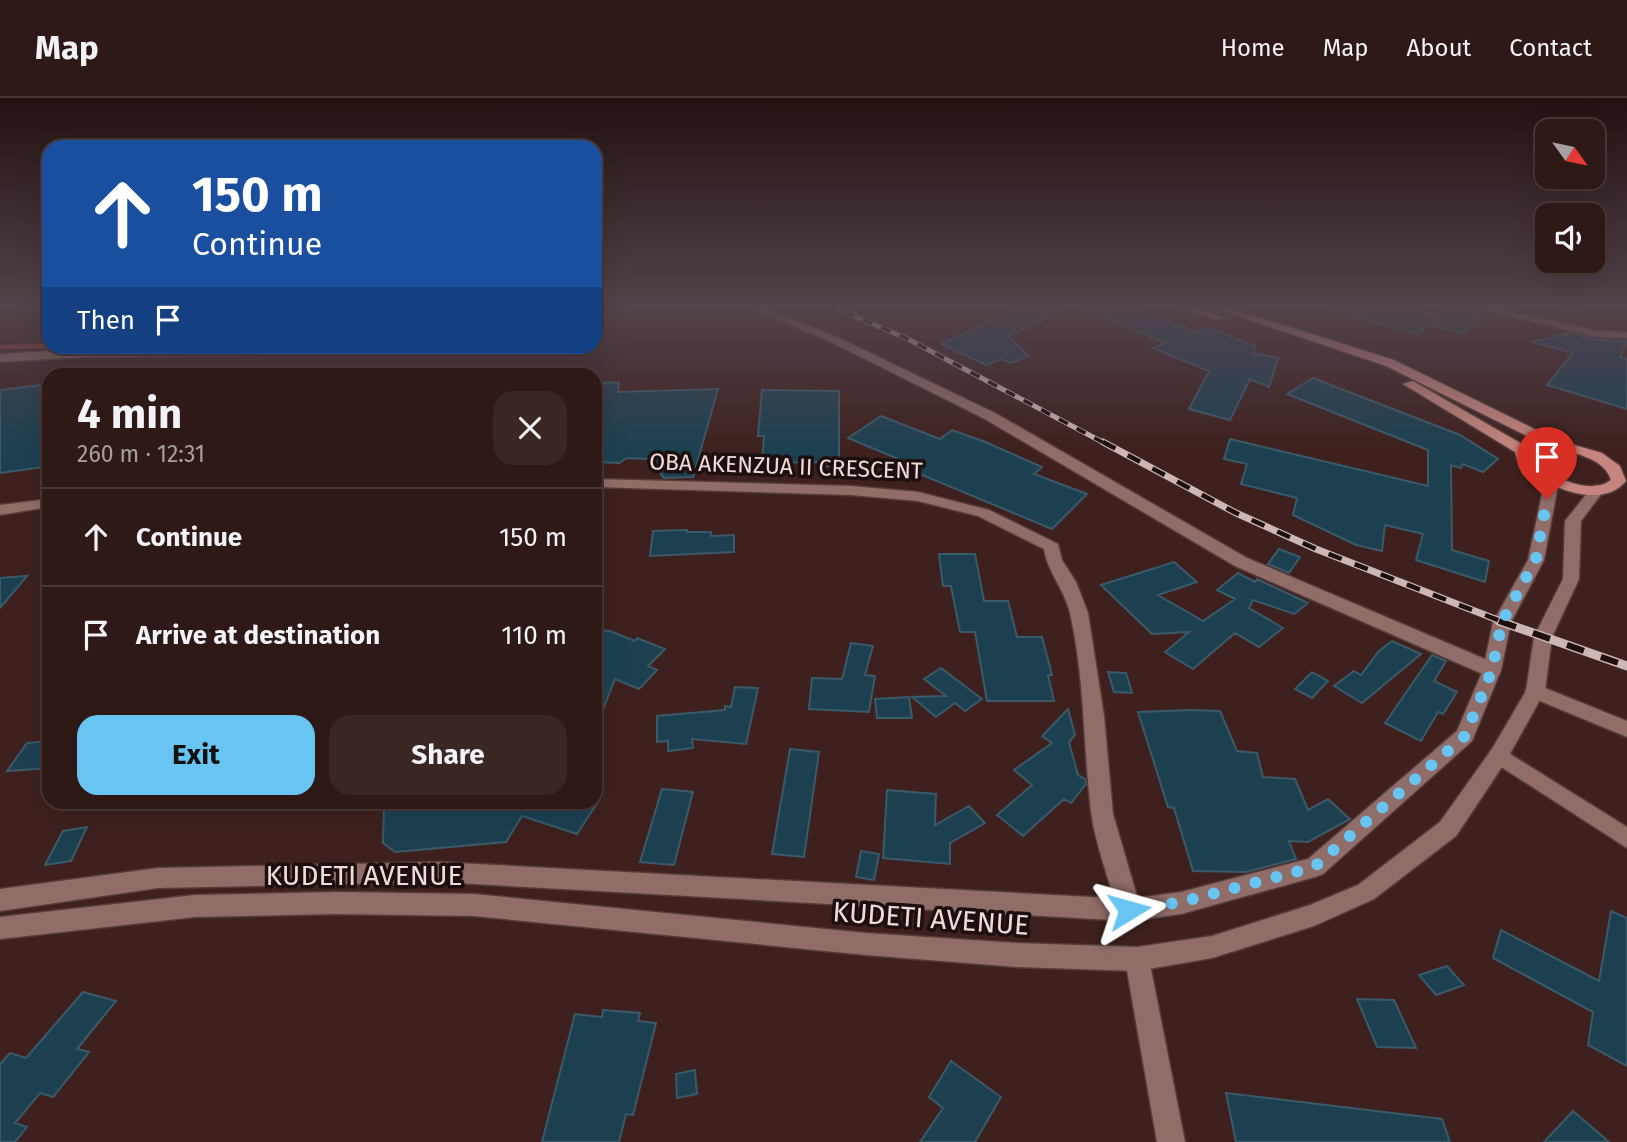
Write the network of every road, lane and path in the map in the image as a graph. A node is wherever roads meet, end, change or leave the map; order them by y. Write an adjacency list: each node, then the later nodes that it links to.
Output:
1 (861, 353): 15 (main road)
2 (1330, 353): 7 (main road)
3 (1356, 353): 6 (main road)
4 (68, 354): 5 (main road)
5 (0, 358)
6 (1552, 443): 7 (main road); 8 (main road)
7 (1522, 450): 10 (main road)
8 (1597, 456): 9 (main road); 12 (main road)
9 (1627, 462)
10 (1552, 480): 12 (main road); 15 (main road, KUDETI AVENUE)
11 (602, 483): 21 (main road, OBA AKENZUA II CRESCENT)
12 (1615, 484): 16 (main road, KUDETI AVENUE)
13 (42, 504): 14 (main road)
14 (0, 510)
15 (1492, 670): 21 (main road, KUDETI AVENUE)
16 (1535, 691): 17 (main road); 18 (main road, KUDETI AVENUE)
17 (1627, 729)
18 (1499, 755): 19 (main road); 23 (main road, KUDETI AVENUE)
19 (1627, 839)
20 (0, 900): 21 (main road, KUDETI AVENUE)
21 (1129, 910)
22 (0, 928): 23 (main road, KUDETI AVENUE)
23 (1138, 959): 24 (main road)
24 (1171, 1142)

